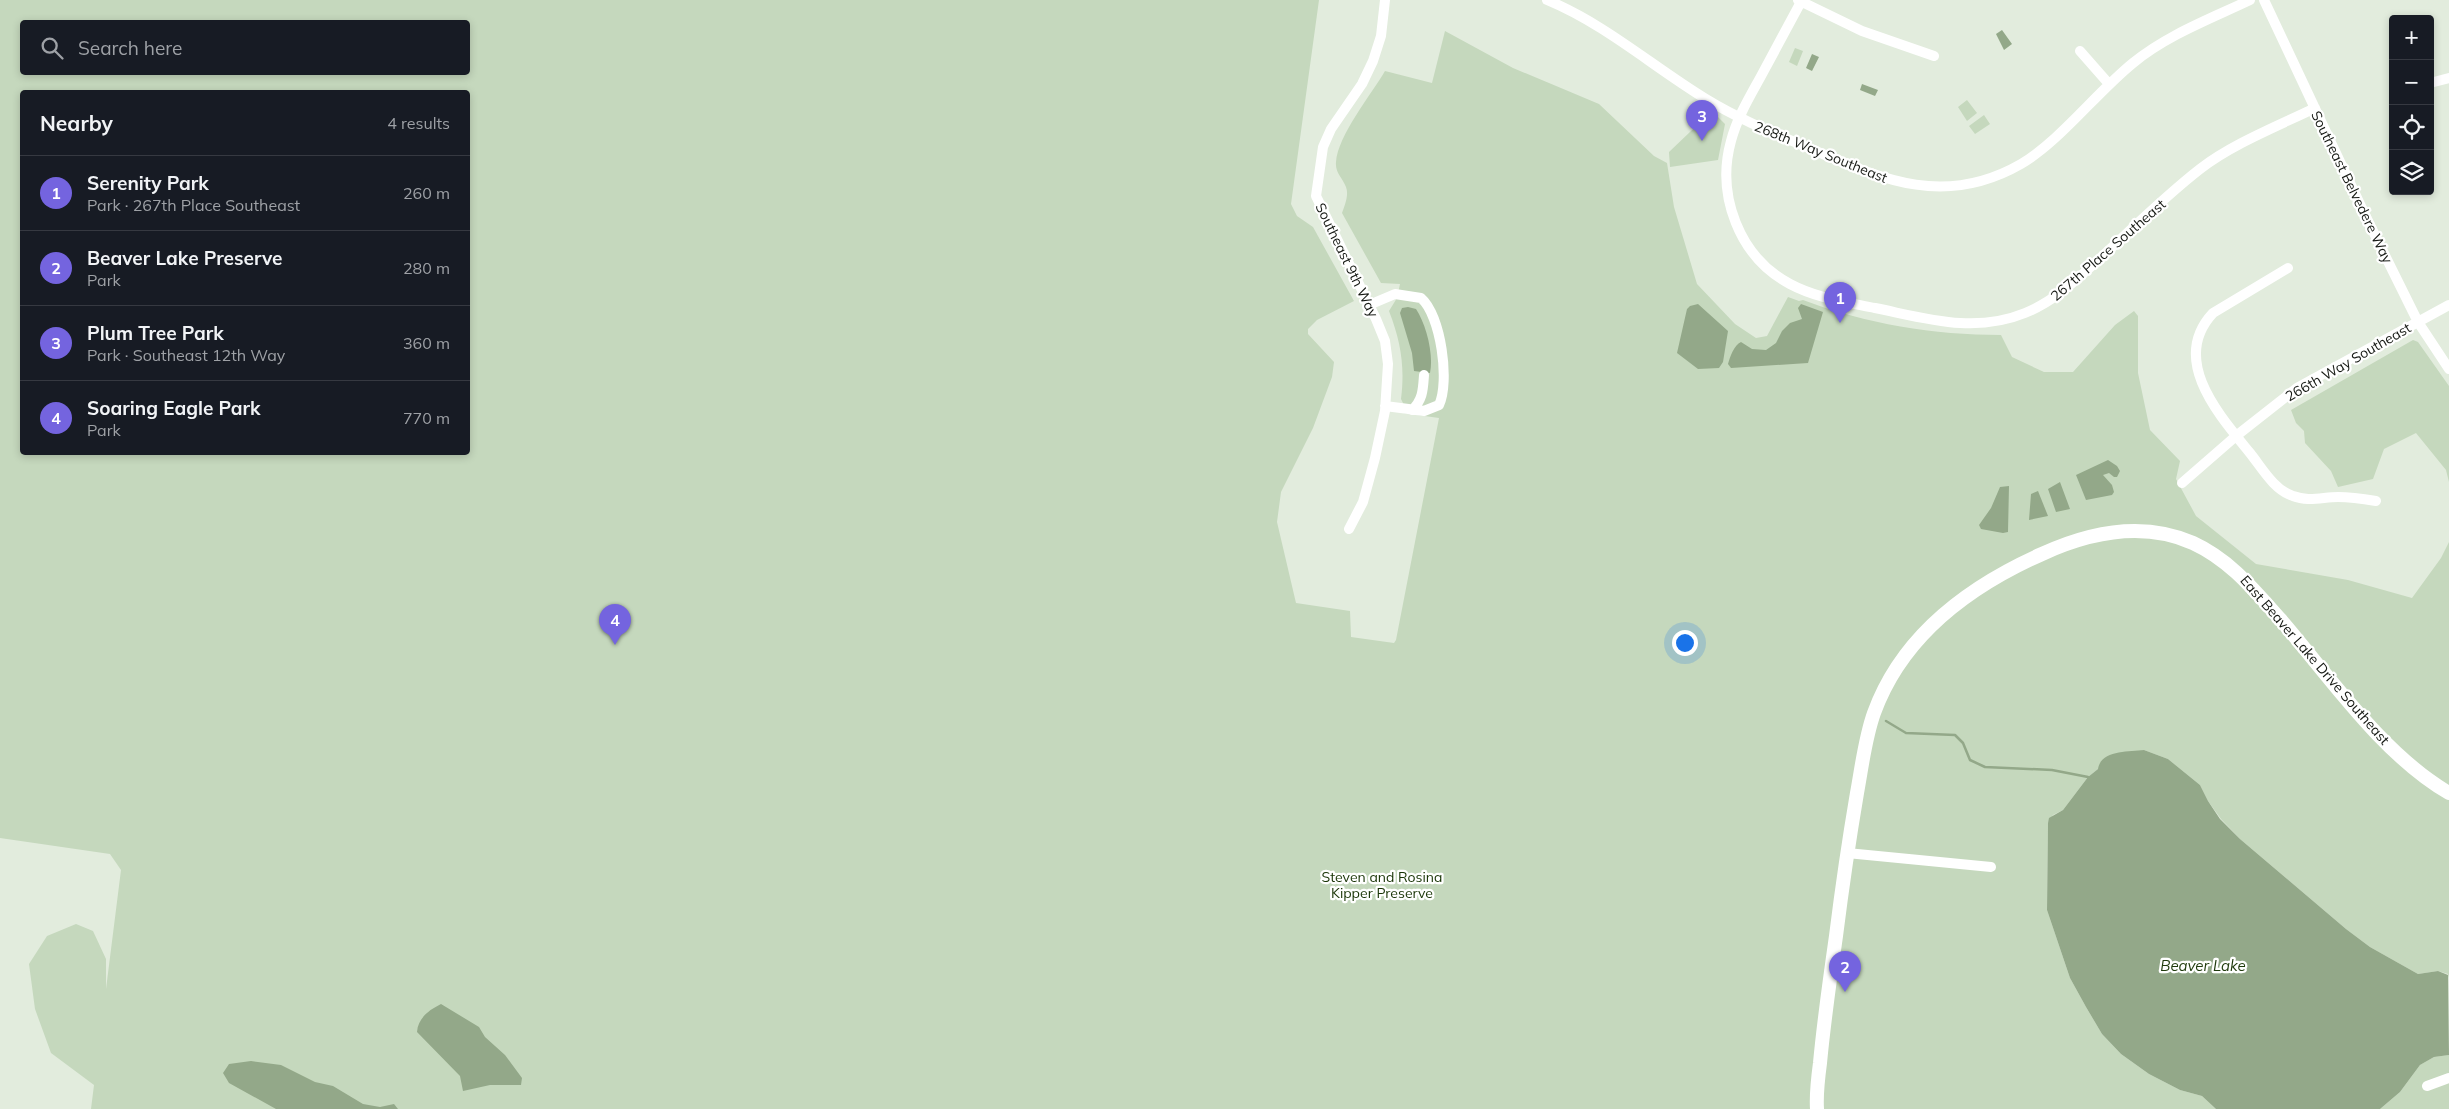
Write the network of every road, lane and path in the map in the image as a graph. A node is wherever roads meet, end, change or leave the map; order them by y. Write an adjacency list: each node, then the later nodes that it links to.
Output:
1 (1386, 0): 15 (street, Southeast 9th Way)
2 (1547, 0): 12 (street, 268th Way Southeast)
3 (1800, 0): 7 (street); 12 (street, 267th Place Southeast)
4 (2250, 0): 10 (street, 268th Way Southeast)
5 (2264, 0): 11 (street, Southeast Belvedere Way)
6 (2080, 51): 10 (street)
7 (1934, 56)
8 (2449, 78): 9 (street)
9 (2434, 82)
10 (2109, 84): 12 (street, 268th Way Southeast)
11 (2315, 108): 12 (street, 267th Place Southeast); 16 (street, Southeast Belvedere Way)
12 (1739, 118)
13 (2288, 268): 21 (street)
14 (2449, 305): 16 (street, 266th Way Southeast)
15 (1369, 306): 19 (street, Southeast 9th Way); 20 (street)
16 (2418, 322): 17 (street, Southeast Belvedere Way); 21 (street, 266th Way Southeast)
17 (2449, 369)
18 (1424, 375): 20 (street)
19 (1385, 406): 20 (street); 24 (street, Southeast 9th Way)
20 (1412, 410)
21 (2236, 436): 22 (street, 266th Way Southeast); 23 (street)
22 (2182, 483)
23 (2376, 501)
24 (1349, 529)
25 (2449, 793): 26 (street, East Beaver Lake Drive Southeast)
26 (1847, 853): 27 (street); 30 (street, East Beaver Lake Drive Southeast)
27 (1991, 867)
28 (2449, 1078): 29 (street)
29 (2427, 1086)
30 (1817, 1109)

